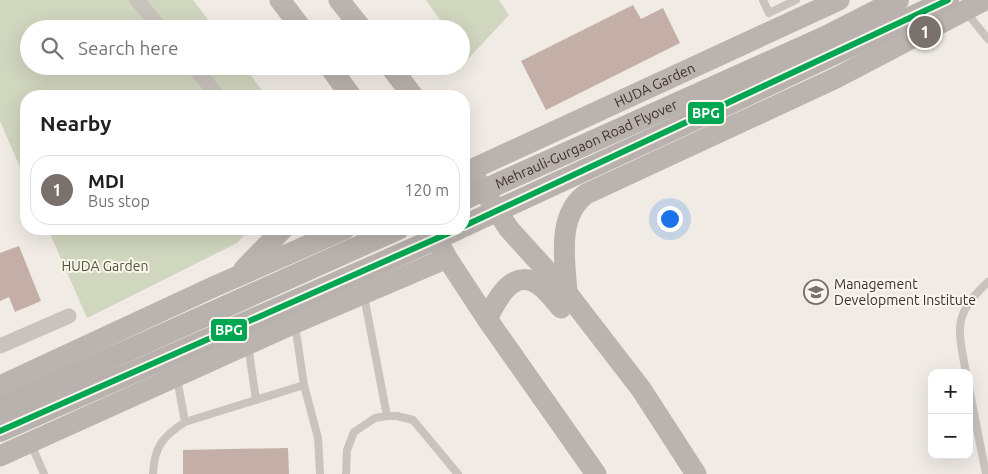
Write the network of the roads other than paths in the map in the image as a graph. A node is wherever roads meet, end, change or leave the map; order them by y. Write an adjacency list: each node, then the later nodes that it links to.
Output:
1 (137, 0): 10 (street)
2 (280, 0): 11 (street)
3 (339, 0): 12 (street)
4 (763, 0): 5 (lane)
5 (796, 0)
6 (836, 0): 20 (street, HUDA Garden)
7 (898, 0): 24 (main road, Mehrauli-Gurgaon Road Flyover, bridge)
8 (985, 0): 9 (street)
9 (956, 5): 13 (lane); 23 (street); 25 (main road, Mehrauli-Gurgaon Road Flyover, bridge)
10 (154, 20)
11 (295, 20)
12 (355, 20)
13 (988, 39)
14 (200, 75): 17 (street)
15 (336, 75): 18 (street)
16 (397, 75): 19 (street)
17 (213, 90)
18 (347, 90)
19 (409, 90)
20 (577, 121): 21 (street, HUDA Garden); 23 (street)
21 (470, 166)
22 (470, 173): 35 (street)
23 (610, 183): 35 (street)
24 (470, 196)
25 (470, 223)
26 (277, 235): 33 (street)
27 (332, 235): 31 (street)
28 (385, 235): 49 (main road, bridge)
29 (435, 235): 32 (street)
30 (444, 235): 53 (main road, bridge)
31 (316, 242): 33 (street); 37 (street)
32 (446, 258): 36 (street); 39 (street)
33 (239, 275): 46 (street)
34 (988, 282): 43 (lane)
35 (567, 293): 47 (street)
36 (363, 294): 37 (street); 51 (lane)
37 (343, 302): 40 (street)
38 (69, 316): 42 (street)
39 (487, 318): 47 (street); 61 (street)
40 (295, 323): 41 (street); 45 (lane)
41 (247, 344): 44 (street); 48 (lane)
42 (0, 346)
43 (965, 369)
44 (177, 376): 52 (lane); 54 (street)
45 (304, 385): 48 (lane); 58 (lane)
46 (0, 386)
47 (641, 390): 62 (street)
48 (256, 400): 52 (lane)
49 (0, 408)
50 (973, 408): 63 (lane)
51 (387, 416): 59 (lane); 60 (lane)
52 (185, 422): 57 (lane)
53 (0, 431)
54 (30, 442): 55 (street); 56 (lane)
55 (0, 456)
56 (44, 474)
57 (153, 474)
58 (320, 474)
59 (346, 474)
60 (458, 474)
61 (596, 474)
62 (696, 474)
63 (986, 474)

